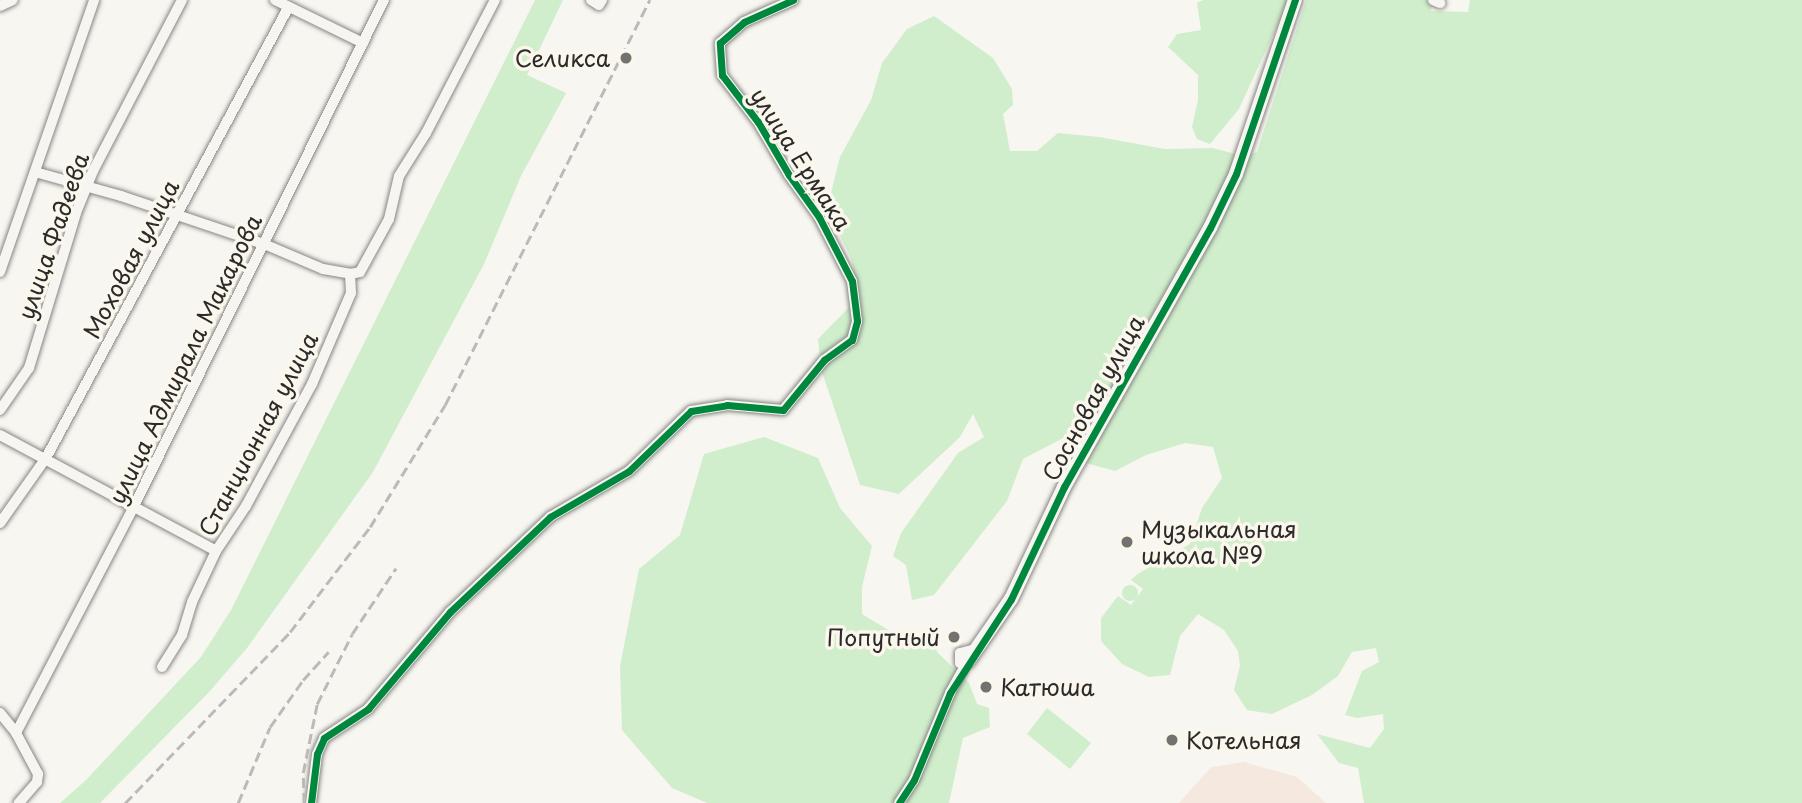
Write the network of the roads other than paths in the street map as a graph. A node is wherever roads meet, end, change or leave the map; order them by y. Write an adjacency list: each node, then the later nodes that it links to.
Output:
1 (13, 0): 11 (street)
2 (94, 0): 14 (street)
3 (182, 0): 15 (street, улица Фадеева)
4 (275, 0): 12 (street)
5 (384, 0): 13 (street, улица Адмирала Макарова)
6 (495, 0): 19 (street)
7 (591, 0): 8 (street)
8 (602, 0)
9 (793, 0): 31 (street, улица Ермака)
10 (1295, 0): 26 (street, Сосновая улица)
11 (0, 6)
12 (288, 8): 13 (street); 16 (street, Моховая улица)
13 (363, 43): 17 (street, улица Адмирала Макарова)
14 (35, 172): 15 (street); 18 (street)
15 (87, 185): 16 (street); 20 (street, улица Фадеева)
16 (177, 215): 17 (street); 22 (street, Моховая улица)
17 (264, 244): 19 (street); 23 (street, улица Адмирала Макарова)
18 (0, 272)
19 (350, 274): 25 (street, Станционная улица)
20 (0, 410)
21 (0, 435): 22 (street)
22 (46, 458): 23 (street); 24 (street, Моховая улица)
23 (134, 508): 25 (street); 29 (street, улица Адмирала Макарова)
24 (0, 523)
25 (216, 551): 27 (street, Станционная улица)
26 (972, 655): 32 (street, Сосновая улица)
27 (162, 667)
28 (0, 713): 29 (street)
29 (16, 733): 30 (street)
30 (19, 803)
31 (311, 803)
32 (899, 803)

